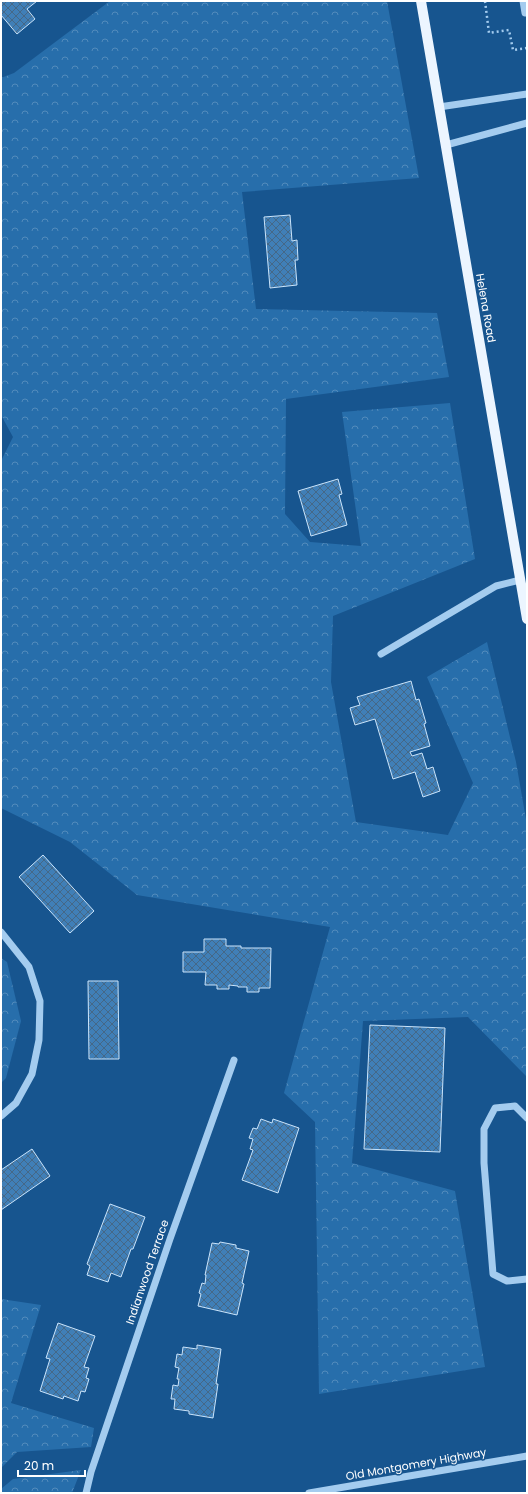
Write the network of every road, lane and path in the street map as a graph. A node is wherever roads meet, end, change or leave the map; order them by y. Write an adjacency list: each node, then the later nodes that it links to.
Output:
1 (421, 1): 7 (main road, Helena Road)
2 (485, 1): 5 (path)
3 (523, 1): 4 (street)
4 (527, 13)
5 (527, 48)
6 (527, 94): 7 (street)
7 (439, 107): 9 (main road, Helena Road)
8 (527, 123): 9 (street)
9 (446, 144): 10 (main road, Helena Road)
10 (520, 580): 11 (main road, Helena Road); 12 (street)
11 (527, 619)
12 (381, 654)
13 (1, 932): 15 (street)
14 (234, 1060): 19 (street, Indianwood Terrace)
15 (1, 1116)
16 (527, 1118): 17 (street)
17 (527, 1279)
18 (527, 1456): 20 (street, Old Montgomery Highway)
19 (86, 1493)
20 (309, 1493)

